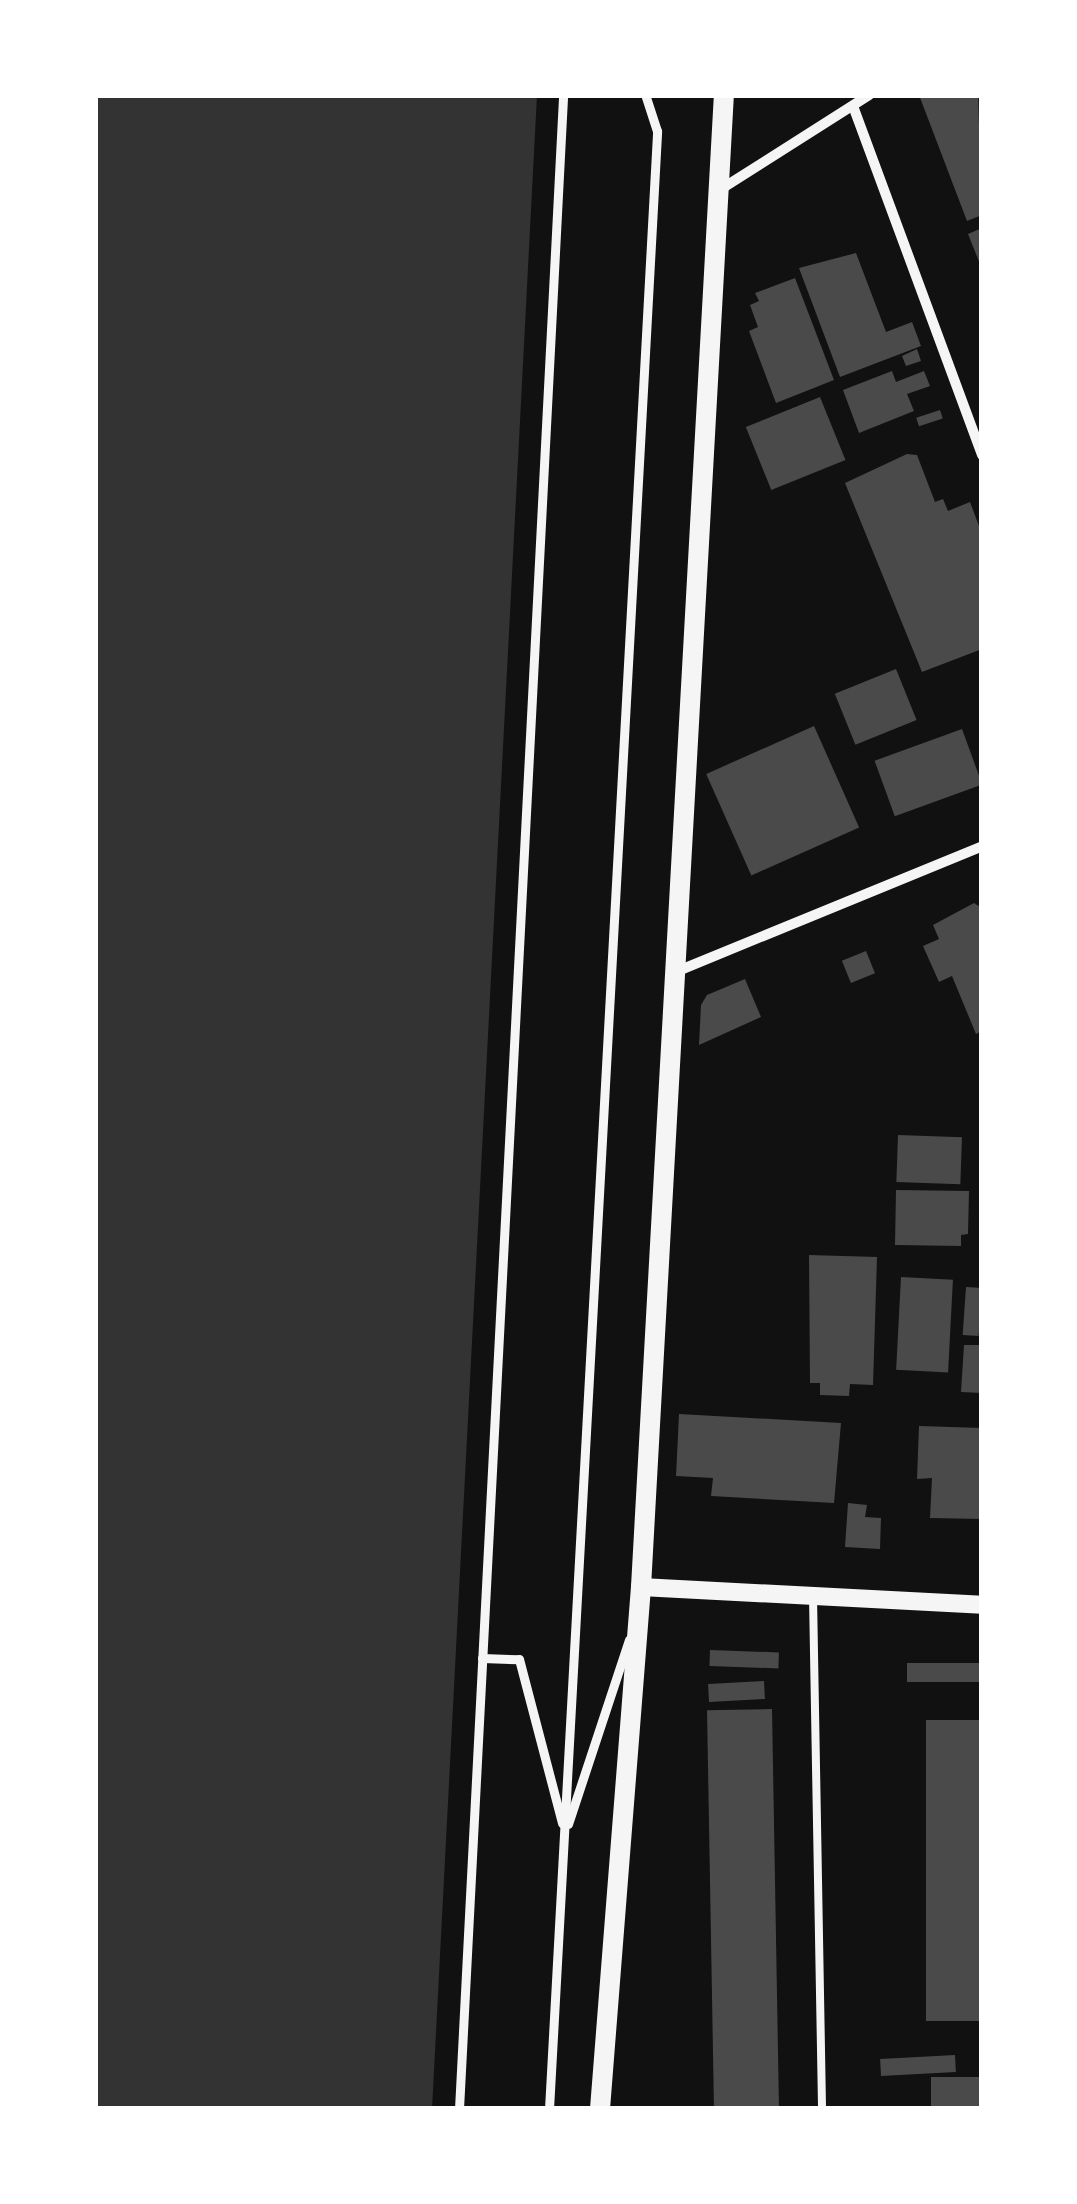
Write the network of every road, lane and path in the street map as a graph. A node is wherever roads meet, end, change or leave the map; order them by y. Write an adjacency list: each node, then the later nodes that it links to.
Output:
1 (564, 95): 14 (street)
2 (645, 95): 15 (street)
3 (724, 95): 6 (main road)
4 (869, 95): 5 (street)
5 (853, 106): 6 (street); 7 (street)
6 (718, 191): 9 (main road)
7 (982, 455)
8 (982, 846): 9 (street)
9 (671, 974): 10 (main road)
10 (641, 1587): 11 (street); 13 (main road)
11 (813, 1596): 12 (street); 19 (lane)
12 (982, 1605)
13 (638, 1613): 15 (street); 18 (main road)
14 (482, 1658): 15 (street); 16 (street)
15 (565, 1836): 17 (street)
16 (459, 2109)
17 (549, 2109)
18 (600, 2109)
19 (822, 2109)

